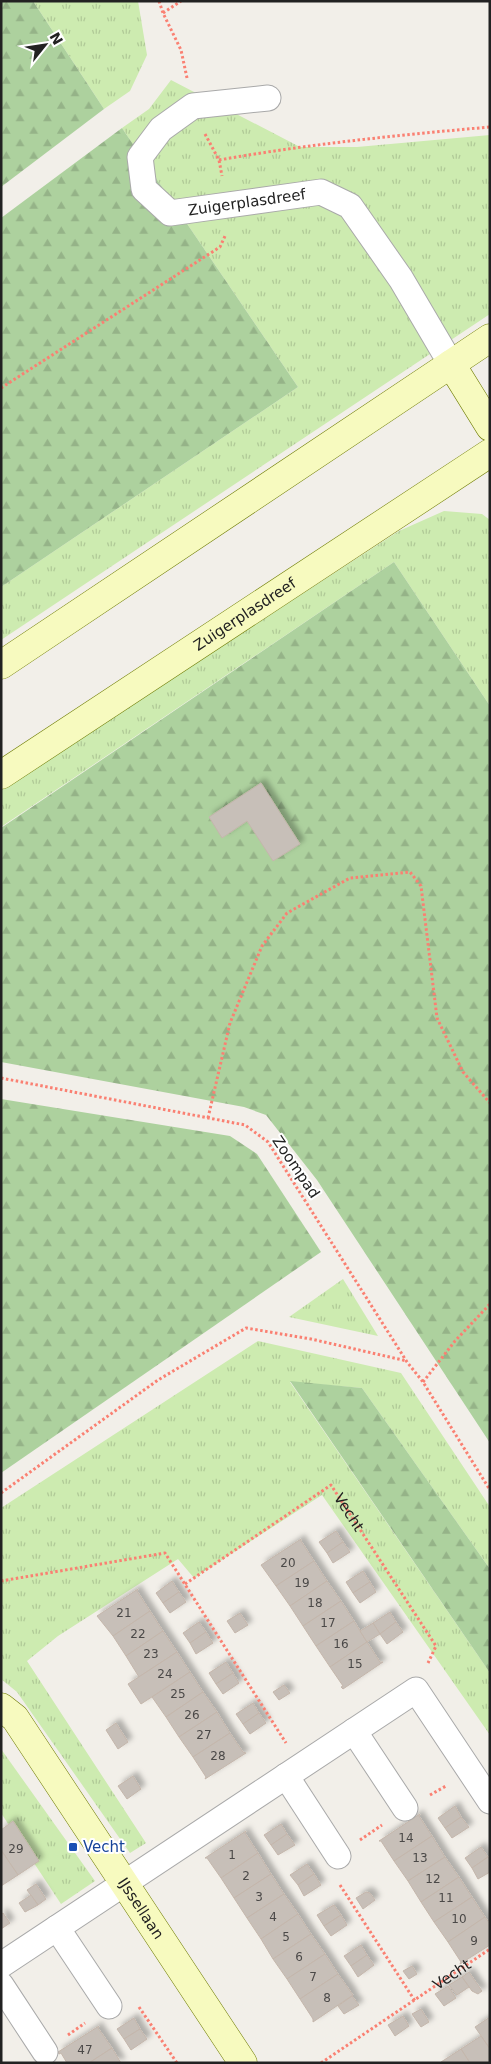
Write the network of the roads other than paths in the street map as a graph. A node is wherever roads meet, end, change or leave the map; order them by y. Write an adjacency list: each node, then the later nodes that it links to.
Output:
1 (268, 98): 3 (street, Zuigerplasdreef)
2 (490, 338): 3 (main road)
3 (451, 364): 4 (main road); 6 (main road)
4 (490, 427)
5 (490, 453): 7 (main road, Zuigerplasdreef)
6 (1, 665)
7 (1, 775)
8 (1, 1707): 14 (main road, IJssellaan)
9 (354, 1731): 10 (street); 11 (street); 12 (street)
10 (293, 1771): 13 (street); 14 (street)
11 (490, 1802)
12 (405, 1808)
13 (338, 1856)
14 (124, 1884): 15 (street); 20 (main road, IJssellaan)
15 (57, 1928): 16 (street); 18 (street)
16 (1, 1965)
17 (1, 1985): 19 (street)
18 (109, 2006)
19 (45, 2052)
20 (243, 2063)

